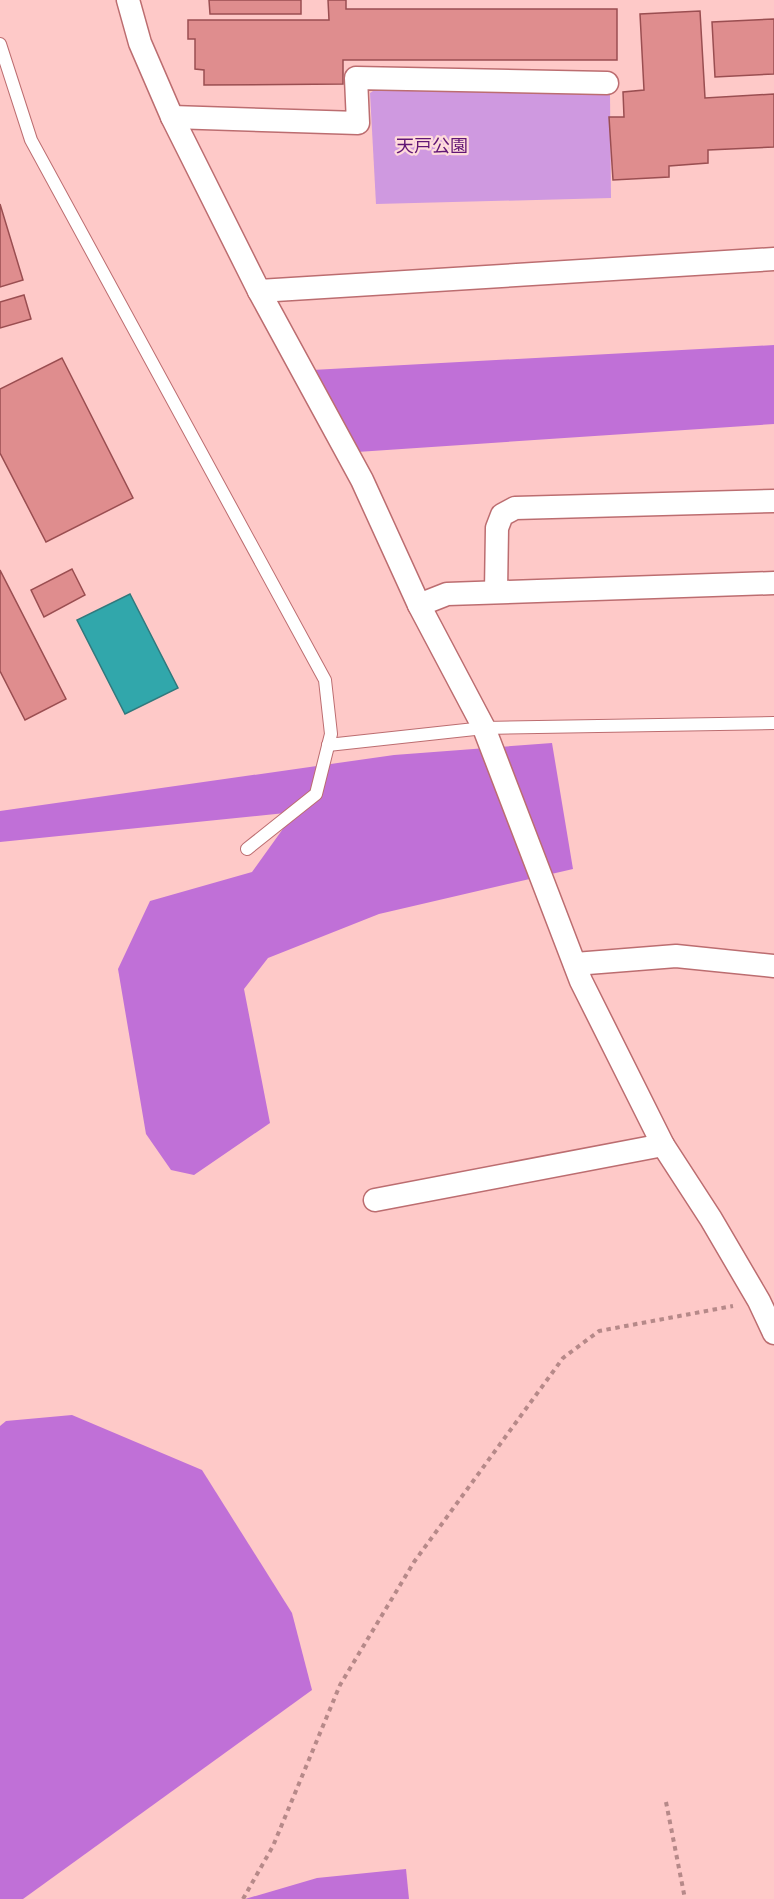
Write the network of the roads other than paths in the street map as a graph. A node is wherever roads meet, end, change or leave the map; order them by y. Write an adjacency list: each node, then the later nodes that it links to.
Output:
1 (128, 0): 4 (street)
2 (0, 44): 13 (lane)
3 (607, 83): 4 (street)
4 (172, 117): 6 (street)
5 (774, 259): 6 (street)
6 (259, 291): 10 (street)
7 (774, 501): 9 (street)
8 (774, 582): 9 (street)
9 (496, 591): 10 (street)
10 (419, 605): 12 (street)
11 (774, 723): 12 (lane)
12 (484, 728): 13 (lane); 15 (street)
13 (328, 745): 14 (lane)
14 (247, 849)
15 (575, 964): 16 (street); 17 (street)
16 (774, 966)
17 (663, 1145): 18 (street); 19 (street)
18 (375, 1200)
19 (774, 1333)

